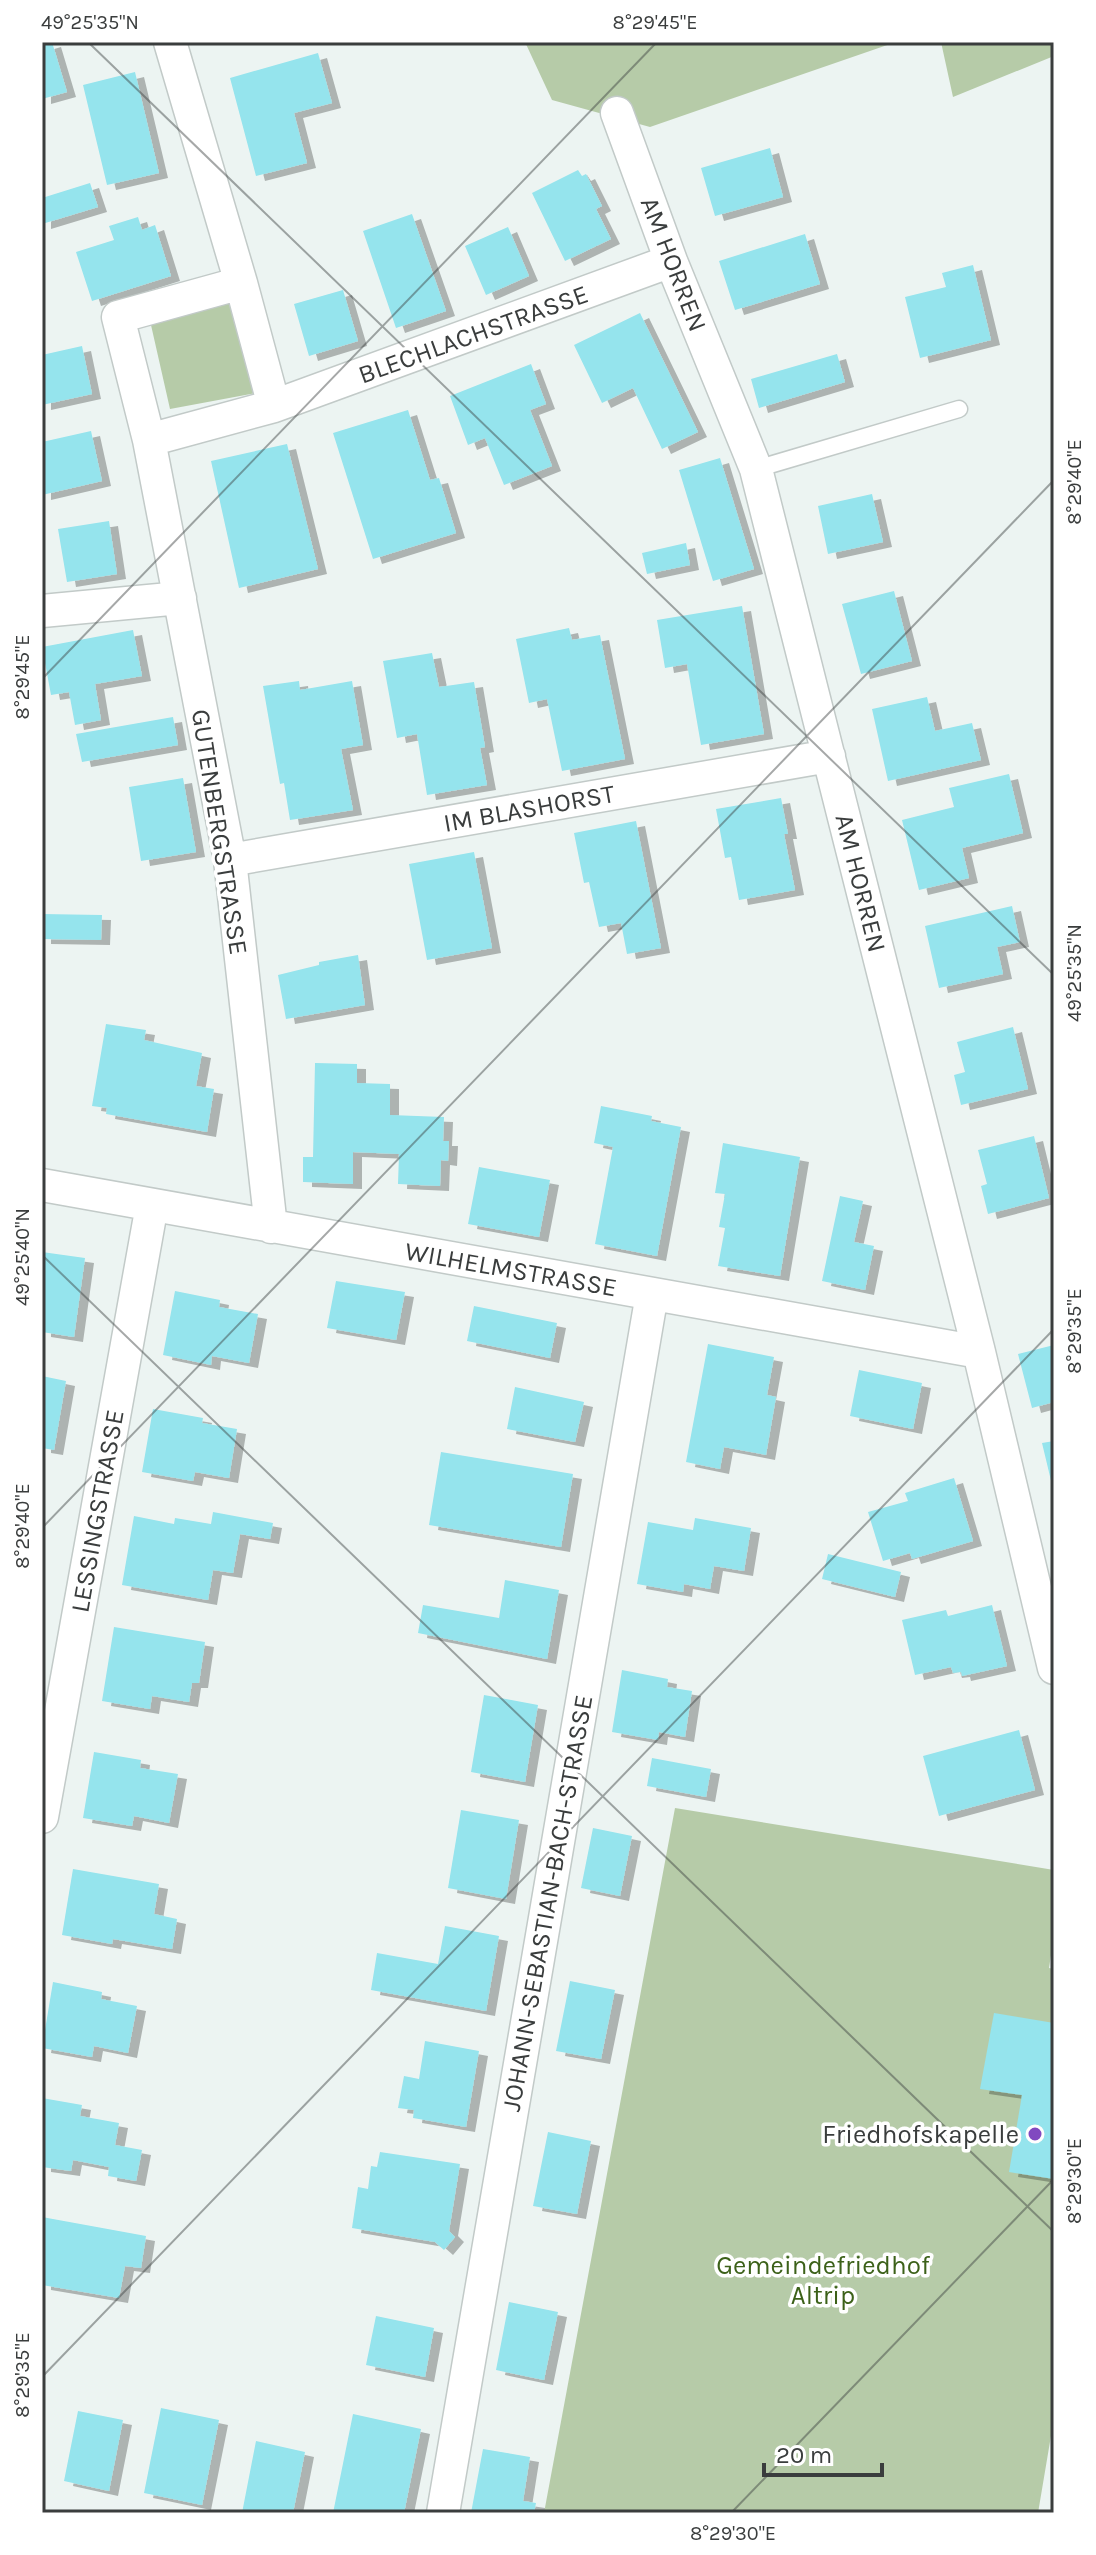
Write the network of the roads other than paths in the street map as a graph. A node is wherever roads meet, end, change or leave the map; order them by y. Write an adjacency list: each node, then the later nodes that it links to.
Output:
1 (170, 42): 4 (street)
2 (617, 113): 3 (street, AM HORREN)
3 (671, 261): 5 (street, BLECHLACHSTRASSE); 8 (street, AM HORREN)
4 (241, 283): 5 (street); 7 (street, GUTENBERGSTRASSE)
5 (274, 406): 7 (street)
6 (959, 409): 8 (lane)
7 (149, 440): 9 (street, GUTENBERGSTRASSE)
8 (756, 469): 11 (street, AM HORREN)
9 (180, 598): 10 (street); 12 (street, GUTENBERGSTRASSE)
10 (42, 611)
11 (829, 756): 12 (street, IM BLASHORST); 17 (street, AM HORREN)
12 (230, 860): 15 (street, GUTENBERGSTRASSE)
13 (42, 1185): 14 (street, WILHELMSTRASSE)
14 (152, 1205): 15 (street, WILHELMSTRASSE); 19 (street, LESSINGSTRASSE)
15 (271, 1227): 16 (street, WILHELMSTRASSE)
16 (652, 1294): 17 (street, WILHELMSTRASSE); 20 (street, JOHANN-SEBASTIAN-BACH-STRASSE)
17 (979, 1352): 18 (street, AM HORREN)
18 (1054, 1668)
19 (42, 1817)
20 (443, 2513)

